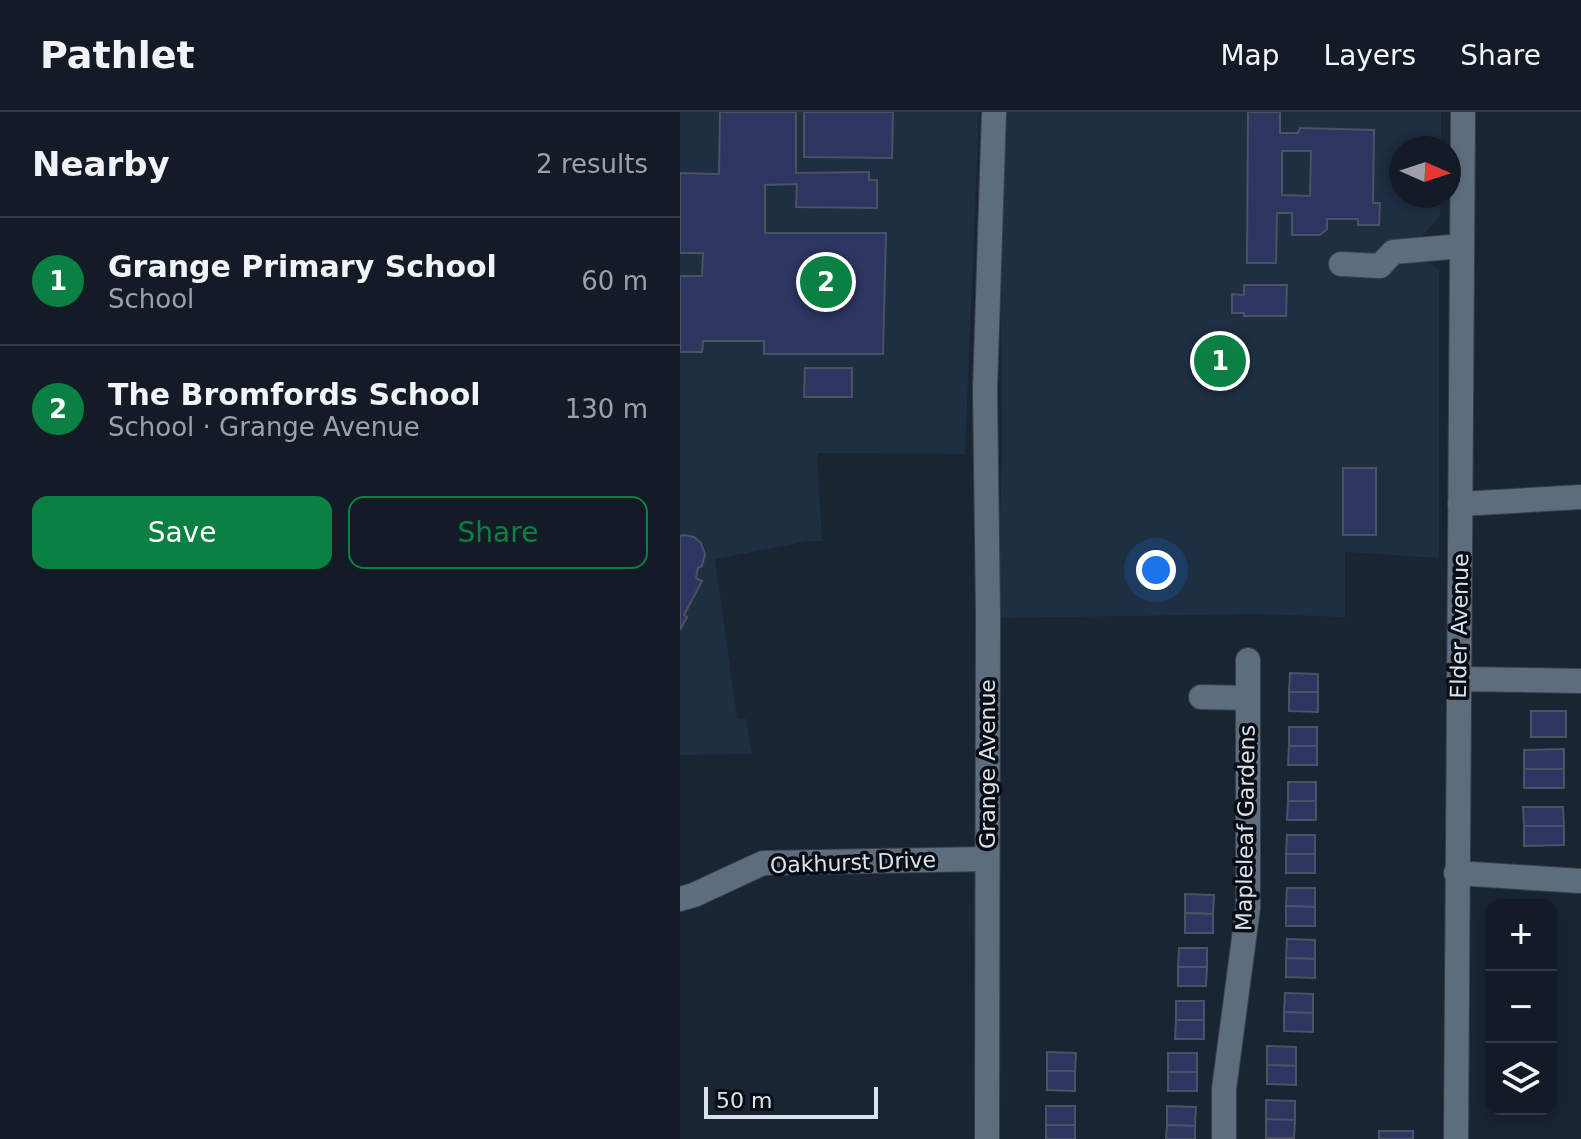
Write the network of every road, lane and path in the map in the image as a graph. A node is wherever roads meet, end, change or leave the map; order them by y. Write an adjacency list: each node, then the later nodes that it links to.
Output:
1 (994, 112): 12 (street, Grange Avenue)
2 (1463, 112): 3 (street, Elder Avenue)
3 (1462, 246): 4 (street); 6 (street, Elder Avenue)
4 (1341, 264)
5 (1581, 497): 6 (street)
6 (1460, 504): 8 (street, Elder Avenue)
7 (1248, 660): 11 (street, Mapleleaf Gardens)
8 (1459, 679): 9 (street); 13 (street, Elder Avenue)
9 (1581, 681)
10 (1201, 697): 11 (street)
11 (1248, 698): 17 (street, Mapleleaf Gardens)
12 (986, 859): 15 (street, Oakhurst Drive); 16 (street, Grange Avenue)
13 (1456, 873): 14 (street); 18 (street, Elder Avenue)
14 (1581, 881)
15 (680, 899)
16 (987, 1139)
17 (1224, 1139)
18 (1456, 1139)

